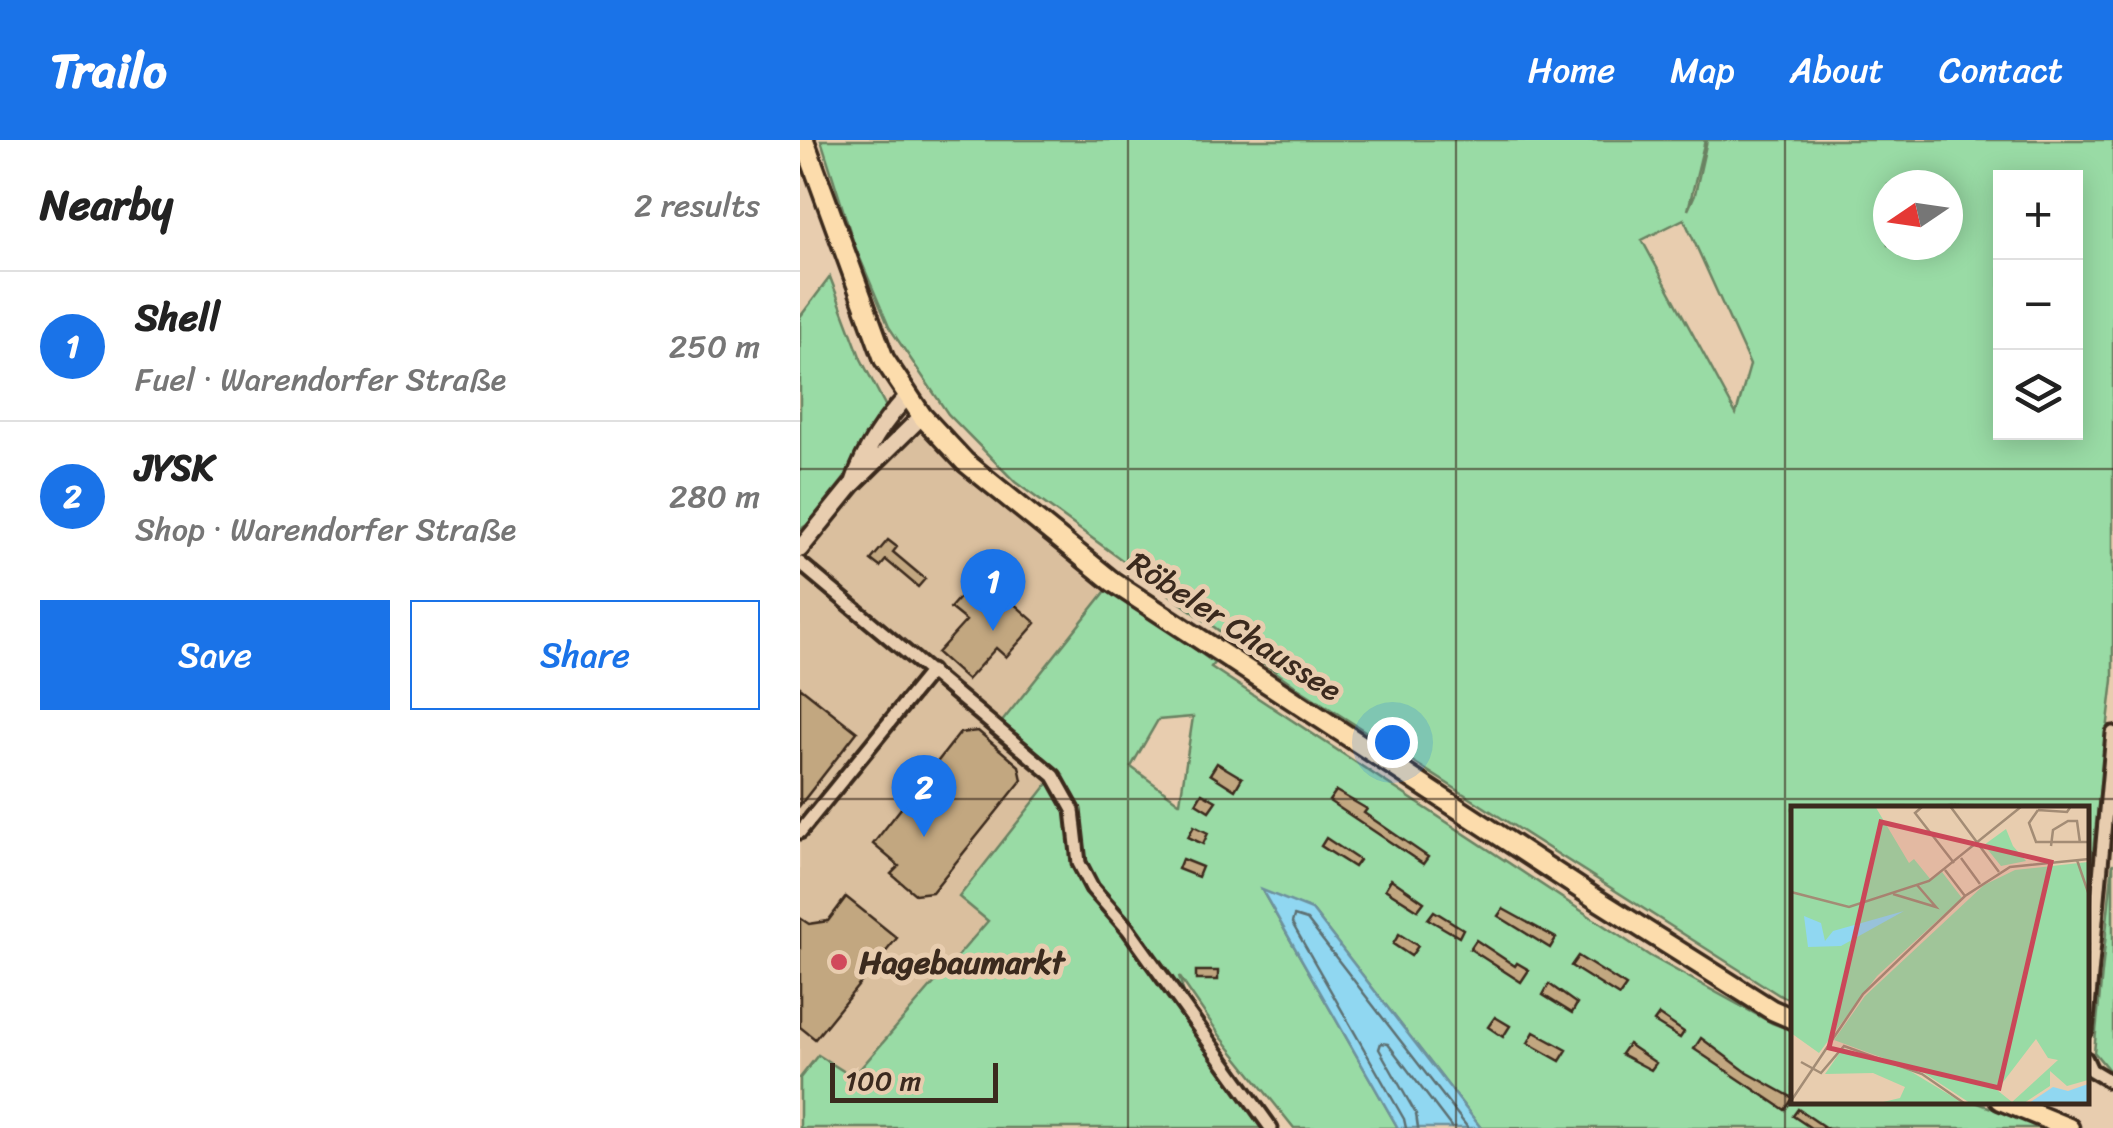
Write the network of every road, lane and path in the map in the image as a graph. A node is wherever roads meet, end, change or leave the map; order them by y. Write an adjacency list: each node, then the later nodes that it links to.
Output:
1 (804, 140): 2 (main road, Röbeler Chaussee)
2 (908, 396): 3 (main road, Röbeler Chaussee); 4 (main road)
3 (922, 416): 4 (main road); 11 (main road, Röbeler Chaussee)
4 (852, 486): 5 (main road)
5 (800, 549)
6 (800, 563): 7 (street)
7 (931, 671): 9 (street); 15 (street)
8 (2113, 733): 10 (street)
9 (800, 832)
10 (2088, 1009)
11 (1791, 1017)
12 (2088, 1064): 13 (street)
13 (2113, 1083)
14 (2007, 1103): 16 (main road)
15 (1272, 1128)
16 (2069, 1128)

